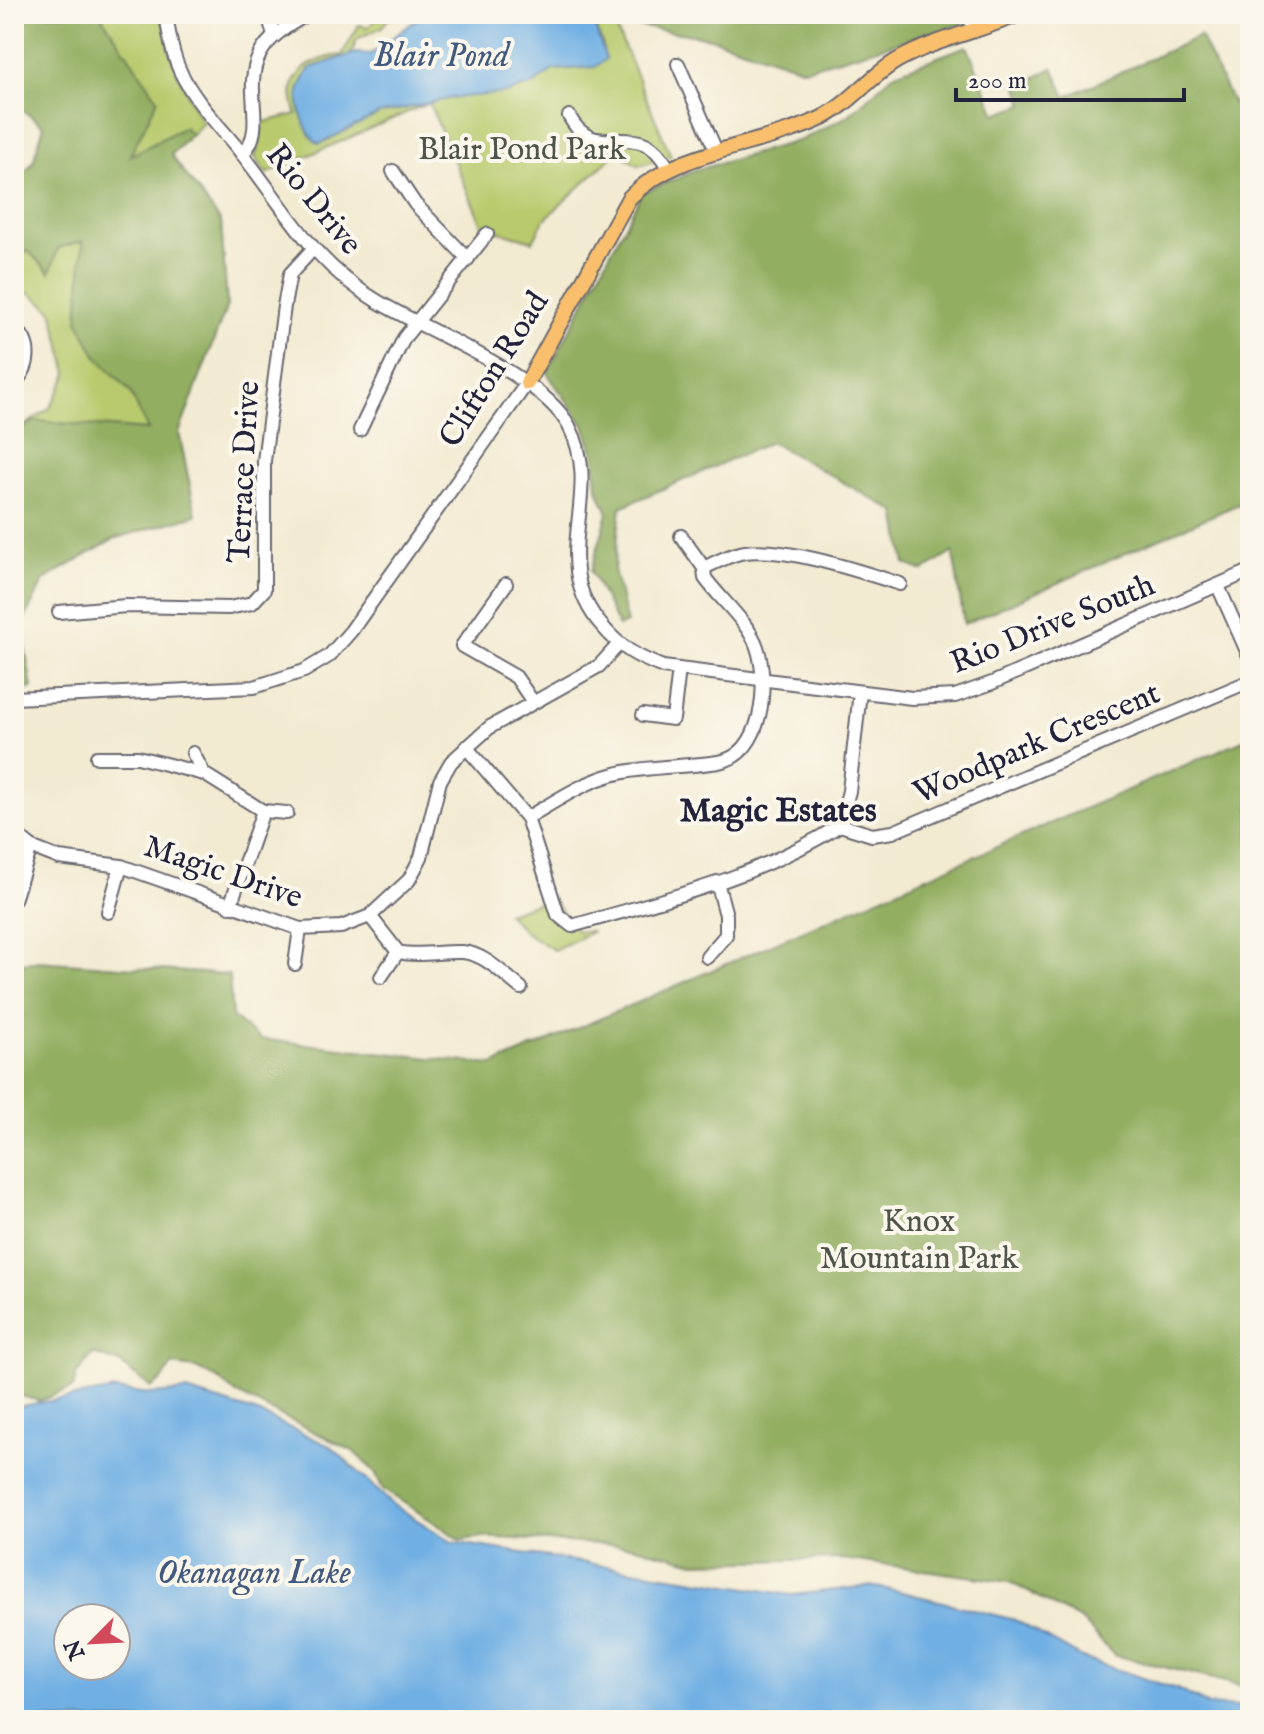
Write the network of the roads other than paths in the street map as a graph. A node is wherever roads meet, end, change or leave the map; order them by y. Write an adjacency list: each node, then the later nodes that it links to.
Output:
1 (166, 14): 11 (street, Rio Drive)
2 (268, 14): 7 (street)
3 (307, 14): 7 (street)
4 (969, 14): 6 (street)
5 (1019, 14): 6 (main road, Clifton Road)
6 (973, 30): 10 (main road, Clifton Road)
7 (274, 36): 11 (street)
8 (678, 64): 10 (street)
9 (569, 116): 12 (street)
10 (717, 153): 12 (main road, Clifton Road)
11 (242, 154): 15 (street, Rio Drive)
12 (668, 168): 20 (main road, Clifton Road)
13 (393, 171): 16 (street)
14 (487, 234): 16 (street)
15 (312, 250): 17 (street, Rio Drive); 28 (street, Terrace Drive)
16 (468, 259): 17 (street)
17 (415, 322): 20 (street, Rio Drive); 21 (street)
18 (14, 327): 19 (street)
19 (14, 383)
20 (527, 383): 29 (street, Rio Drive South); 35 (street, Clifton Road)
21 (360, 430)
22 (681, 536): 23 (street)
23 (704, 568): 26 (street); 32 (street)
24 (1250, 571): 27 (street, Rio Drive South)
25 (506, 584): 36 (street)
26 (900, 584)
27 (1218, 586): 30 (street); 34 (street, Rio Drive South)
28 (59, 612)
29 (618, 645): 31 (street, Rio Drive South); 36 (street, Magic Drive)
30 (1250, 658)
31 (679, 669): 32 (street, Rio Drive South); 37 (street)
32 (763, 679): 34 (street, Rio Drive South); 44 (street)
33 (1250, 681): 45 (street, Woodpark Crescent)
34 (860, 692): 45 (street)
35 (14, 698)
36 (533, 702): 38 (street, Magic Drive)
37 (643, 715)
38 (466, 747): 44 (street); 53 (street, Magic Drive)
39 (193, 753): 41 (street)
40 (97, 757): 41 (street)
41 (204, 774): 42 (street)
42 (263, 811): 43 (street); 51 (street)
43 (287, 813)
44 (527, 818): 49 (street)
45 (840, 825): 49 (street)
46 (14, 833): 47 (street, Magic Drive)
47 (31, 847): 48 (street, Magic Drive); 50 (street)
48 (121, 866): 51 (street, Magic Drive); 52 (street)
49 (717, 882): 56 (street)
50 (14, 900)
51 (230, 906): 54 (street, Magic Drive)
52 (108, 912)
53 (370, 916): 54 (street, Magic Drive); 55 (street)
54 (300, 929): 57 (street)
55 (398, 952): 58 (street); 59 (street)
56 (707, 957)
57 (295, 964)
58 (381, 977)
59 (521, 988)

